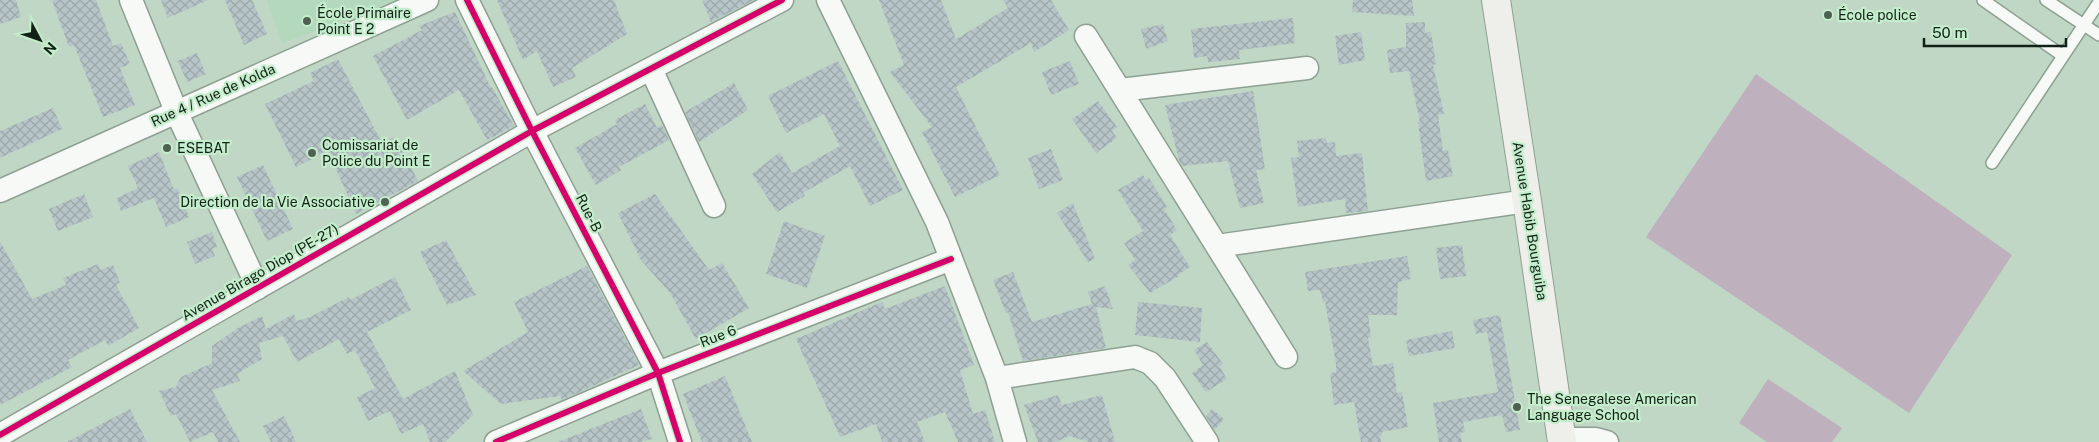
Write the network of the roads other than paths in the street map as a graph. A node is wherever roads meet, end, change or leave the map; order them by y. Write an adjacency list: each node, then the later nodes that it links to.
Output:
1 (132, 0): 17 (street)
2 (427, 0): 17 (street, Rue 4 / Rue de Kolda)
3 (467, 0): 18 (street, Rue-B)
4 (782, 0): 15 (street, Avenue Birago Diop (PE-27))
5 (828, 0): 24 (street)
6 (1496, 0): 21 (main road, Avenue Habib Bourguiba)
7 (1983, 0): 13 (lane)
8 (2046, 0): 10 (lane)
9 (2099, 2): 10 (lane)
10 (2084, 25): 11 (lane); 13 (lane)
11 (2099, 35)
12 (1086, 36): 16 (street)
13 (2063, 56): 19 (lane)
14 (1307, 68): 16 (street)
15 (651, 69): 18 (street, Avenue Birago Diop (PE-27)); 22 (street)
16 (1120, 90): 23 (street)
17 (176, 111): 20 (street, Rue 4 / Rue de Kolda); 25 (street)
18 (532, 131): 25 (street, Avenue Birago Diop (PE-27)); 27 (street, Rue-B)
19 (1992, 163)
20 (0, 192)
21 (1528, 201): 23 (street); 30 (main road, Avenue Habib Bourguiba)
22 (714, 206)
23 (1217, 246): 26 (street)
24 (951, 259): 27 (street, Rue 6); 28 (street)
25 (258, 288): 29 (street, Avenue Birago Diop (PE-27))
26 (1286, 357)
27 (658, 373): 31 (street, Rue 6); 32 (street, Rue-B)
28 (996, 378): 33 (street); 34 (street)
29 (0, 435)
30 (1562, 441): 35 (street)
31 (496, 442)
32 (680, 442)
33 (1014, 442)
34 (1207, 442)
35 (1607, 442)

